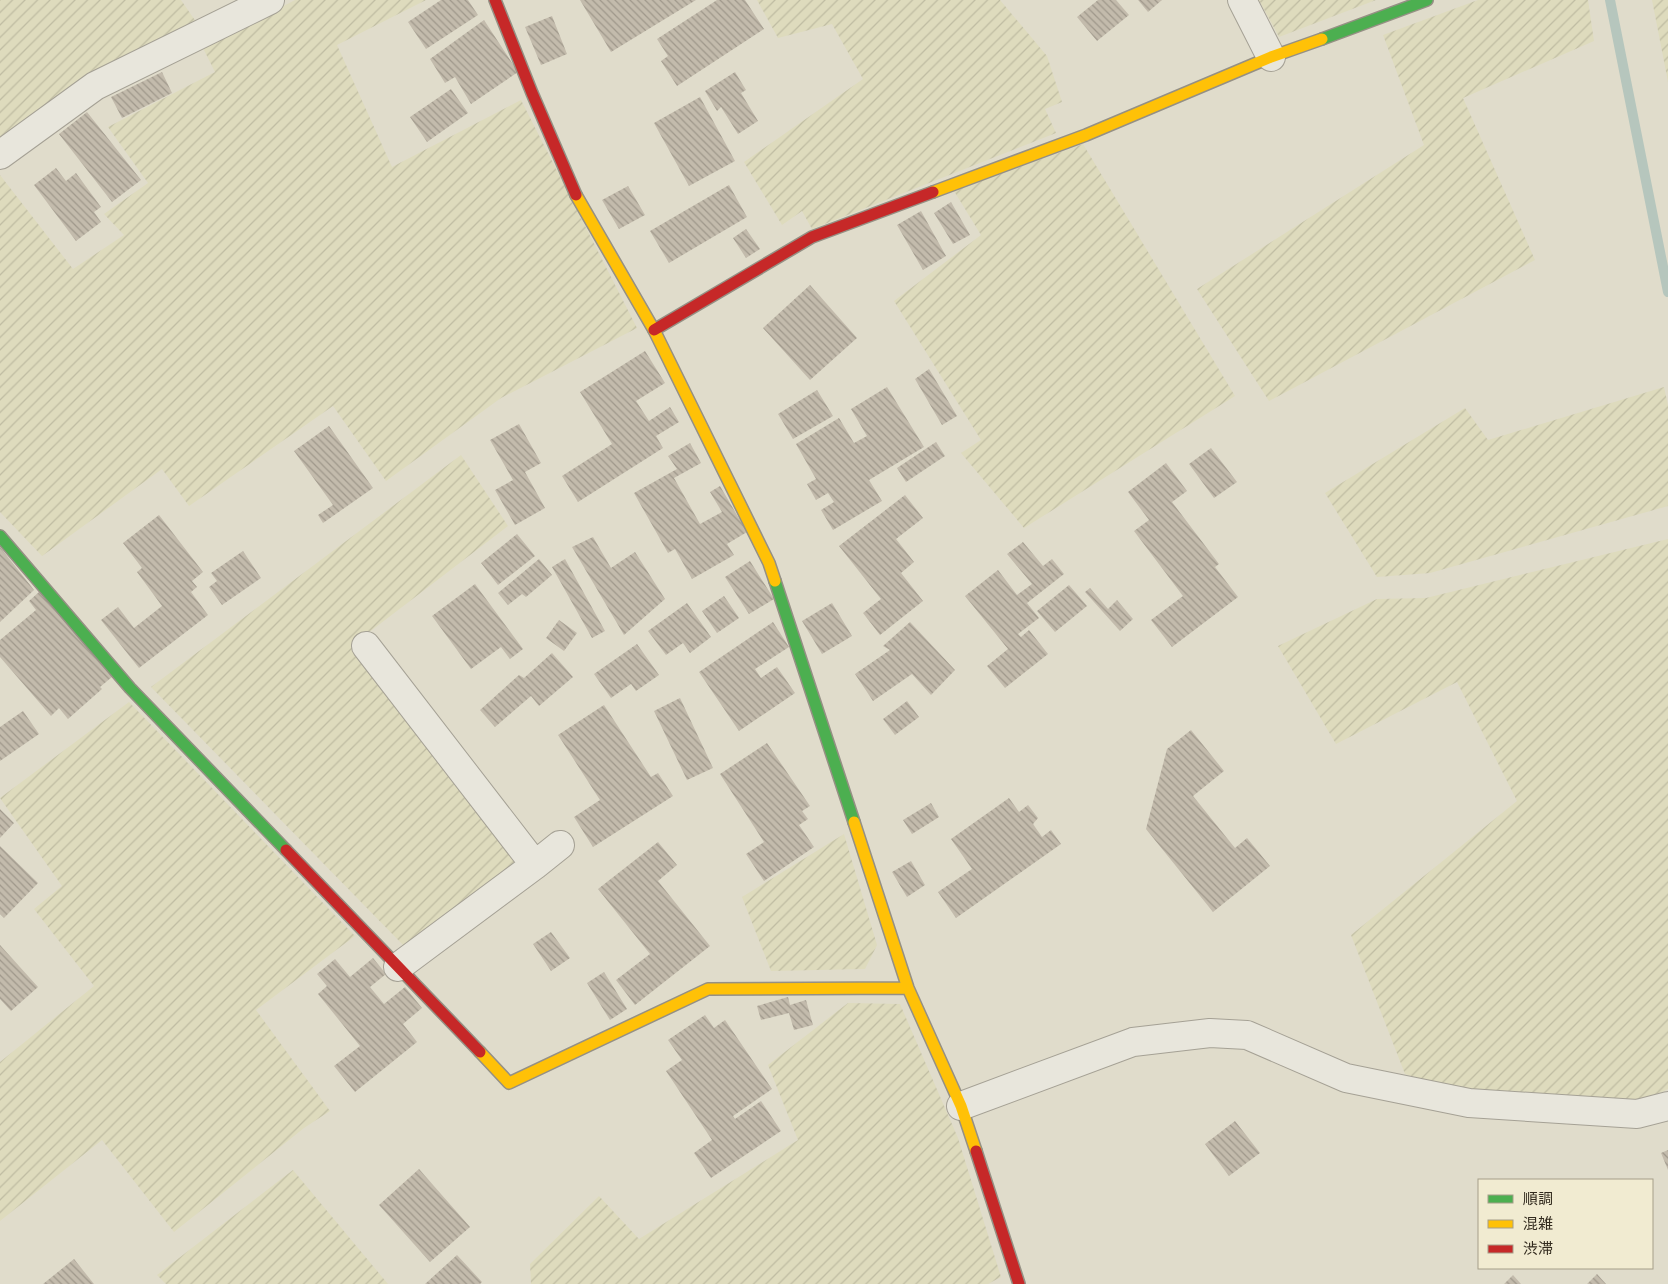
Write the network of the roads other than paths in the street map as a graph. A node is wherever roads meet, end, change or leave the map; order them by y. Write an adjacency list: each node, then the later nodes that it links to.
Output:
1 (270, 0): 6 (street)
2 (495, 0): 7 (street)
3 (1242, 0): 5 (street)
4 (1427, 0): 5 (street)
5 (1271, 57): 7 (street)
6 (0, 155)
7 (654, 330): 13 (street)
8 (0, 536): 12 (street)
9 (366, 646): 11 (street)
10 (560, 845): 11 (street)
11 (535, 865): 12 (street)
12 (398, 966): 13 (street)
13 (908, 988): 14 (street)
14 (961, 1106): 15 (street); 16 (street)
15 (1668, 1106)
16 (1019, 1284)

